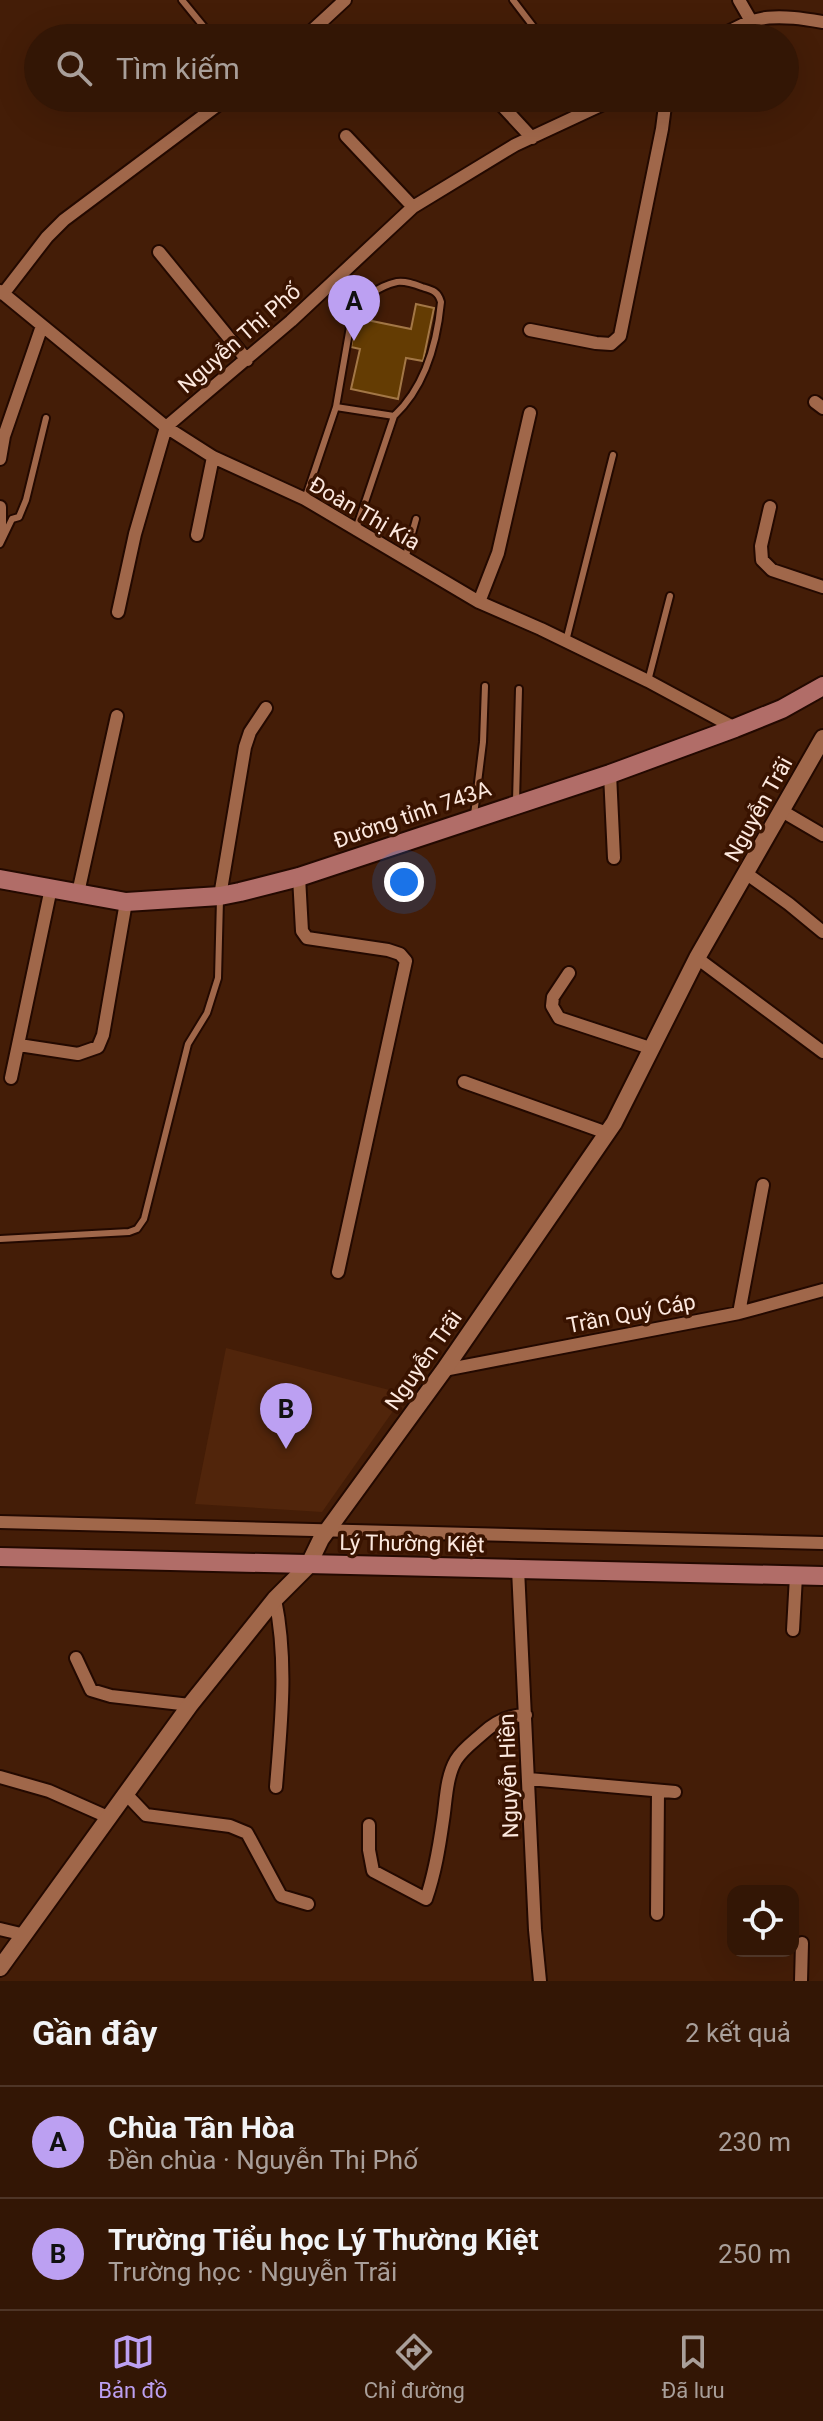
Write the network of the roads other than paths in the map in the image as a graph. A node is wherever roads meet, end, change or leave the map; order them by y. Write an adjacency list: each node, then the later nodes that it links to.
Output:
1 (183, 0): 7 (lane)
2 (345, 0): 8 (street)
3 (513, 0): 9 (lane)
4 (739, 0): 5 (street)
5 (751, 21): 6 (street); 10 (street)
6 (823, 22)
7 (202, 24)
8 (319, 24)
9 (531, 24)
10 (745, 24)
11 (208, 112): 19 (street)
12 (508, 112): 16 (street)
13 (588, 112): 16 (street, Nguyễn Thị Phố)
14 (664, 112): 21 (street)
15 (346, 136): 17 (street)
16 (532, 138): 17 (street, Nguyễn Thị Phố)
17 (413, 207): 22 (street, Nguyễn Thị Phố)
18 (159, 252): 22 (street)
19 (2, 292): 20 (street, Đoàn Thị Kia)
20 (42, 326): 27 (street, Đoàn Thị Kia); 30 (street)
21 (530, 330)
22 (247, 360): 27 (street, Nguyễn Thị Phố)
23 (336, 407): 25 (lane); 25 (lane); 31 (lane)
24 (530, 413): 42 (street)
25 (394, 416): 35 (lane)
26 (46, 418): 38 (lane)
27 (166, 427): 29 (street, Đoàn Thị Kia); 43 (street)
28 (613, 455): 44 (lane)
29 (213, 457): 31 (street, Đoàn Thị Kia); 36 (street)
30 (0, 459)
31 (305, 499): 35 (street, Đoàn Thị Kia)
32 (0, 507): 37 (street)
33 (770, 507): 40 (street)
34 (416, 519): 39 (lane)
35 (356, 529): 39 (street, Đoàn Thị Kia)
36 (197, 535)
37 (0, 536)
38 (0, 544)
39 (405, 559): 42 (street, Đoàn Thị Kia)
40 (823, 587)
41 (670, 596): 45 (lane)
42 (479, 602): 44 (street, Đoàn Thị Kia)
43 (118, 612)
44 (566, 641): 45 (street, Đoàn Thị Kia)
45 (648, 681): 51 (street, Đoàn Thị Kia)
46 (485, 686): 56 (lane)
47 (823, 686): 51 (main road, Đường tỉnh 743A)
48 (519, 689): 54 (lane)
49 (266, 708): 64 (street)
50 (117, 716): 63 (street)
51 (735, 728): 53 (main road, Đường tỉnh 743A)
52 (823, 738): 55 (street, Nguyễn Trãi)
53 (610, 774): 54 (main road, Đường tỉnh 743A); 58 (street)
54 (515, 804): 56 (main road, Đường tỉnh 743A)
55 (782, 811): 57 (street); 59 (street, Nguyễn Trãi)
56 (474, 818): 60 (main road, Đường tỉnh 743A)
57 (823, 835)
58 (614, 858)
59 (747, 874): 66 (street); 67 (street, Nguyễn Trãi)
60 (299, 877): 64 (main road, Đường tỉnh 743A); 77 (street)
61 (0, 879): 62 (main road, Đường tỉnh 743A)
62 (51, 888): 63 (main road, Đường tỉnh 743A); 69 (street)
63 (78, 893): 65 (main road, Đường tỉnh 743A)
64 (220, 896): 65 (main road, Đường tỉnh 743A); 76 (lane)
65 (126, 902): 69 (street)
66 (823, 932)
67 (697, 958): 70 (street, Nguyễn Trãi); 71 (street)
68 (569, 973): 70 (street)
69 (19, 1045): 72 (street)
70 (650, 1048): 74 (street, Nguyễn Trãi)
71 (823, 1052)
72 (11, 1078)
73 (464, 1082): 74 (street)
74 (607, 1133): 80 (street, Nguyễn Trãi)
75 (763, 1185): 79 (street)
76 (0, 1239)
77 (338, 1272)
78 (823, 1290): 79 (street, Trần Quý Cáp)
79 (739, 1313): 80 (street, Trần Quý Cáp)
80 (444, 1370): 82 (street, Nguyễn Trãi)
81 (0, 1522): 82 (street)
82 (329, 1530): 83 (street); 85 (street, Nguyễn Trãi)
83 (823, 1543)
84 (0, 1557): 85 (main road, Lý Thường Kiệt)
85 (308, 1566): 86 (main road, Lý Thường Kiệt); 89 (street, Nguyễn Trãi)
86 (518, 1569): 87 (main road, Lý Thường Kiệt); 93 (street, Nguyễn Hiền)
87 (796, 1576): 88 (main road, Lý Thường Kiệt); 90 (street)
88 (823, 1576)
89 (275, 1599): 92 (street, Nguyễn Trãi); 96 (street)
90 (793, 1630)
91 (76, 1658): 92 (street)
92 (190, 1705): 99 (street, Nguyễn Trãi)
93 (526, 1715): 95 (street, Nguyễn Hiền); 101 (street)
94 (0, 1777): 100 (street)
95 (529, 1779): 97 (street); 108 (street, Nguyễn Hiền)
96 (276, 1787)
97 (658, 1791): 98 (street); 103 (street)
98 (675, 1792)
99 (127, 1795): 100 (street, Nguyễn Trãi); 102 (street)
100 (110, 1818): 105 (street, Nguyễn Trãi)
101 (369, 1825)
102 (308, 1904)
103 (657, 1914)
104 (0, 1929): 105 (street)
105 (25, 1935): 107 (street, Nguyễn Trãi)
106 (802, 1943): 109 (street)
107 (0, 1968)
108 (540, 1981)
109 (801, 1981)

